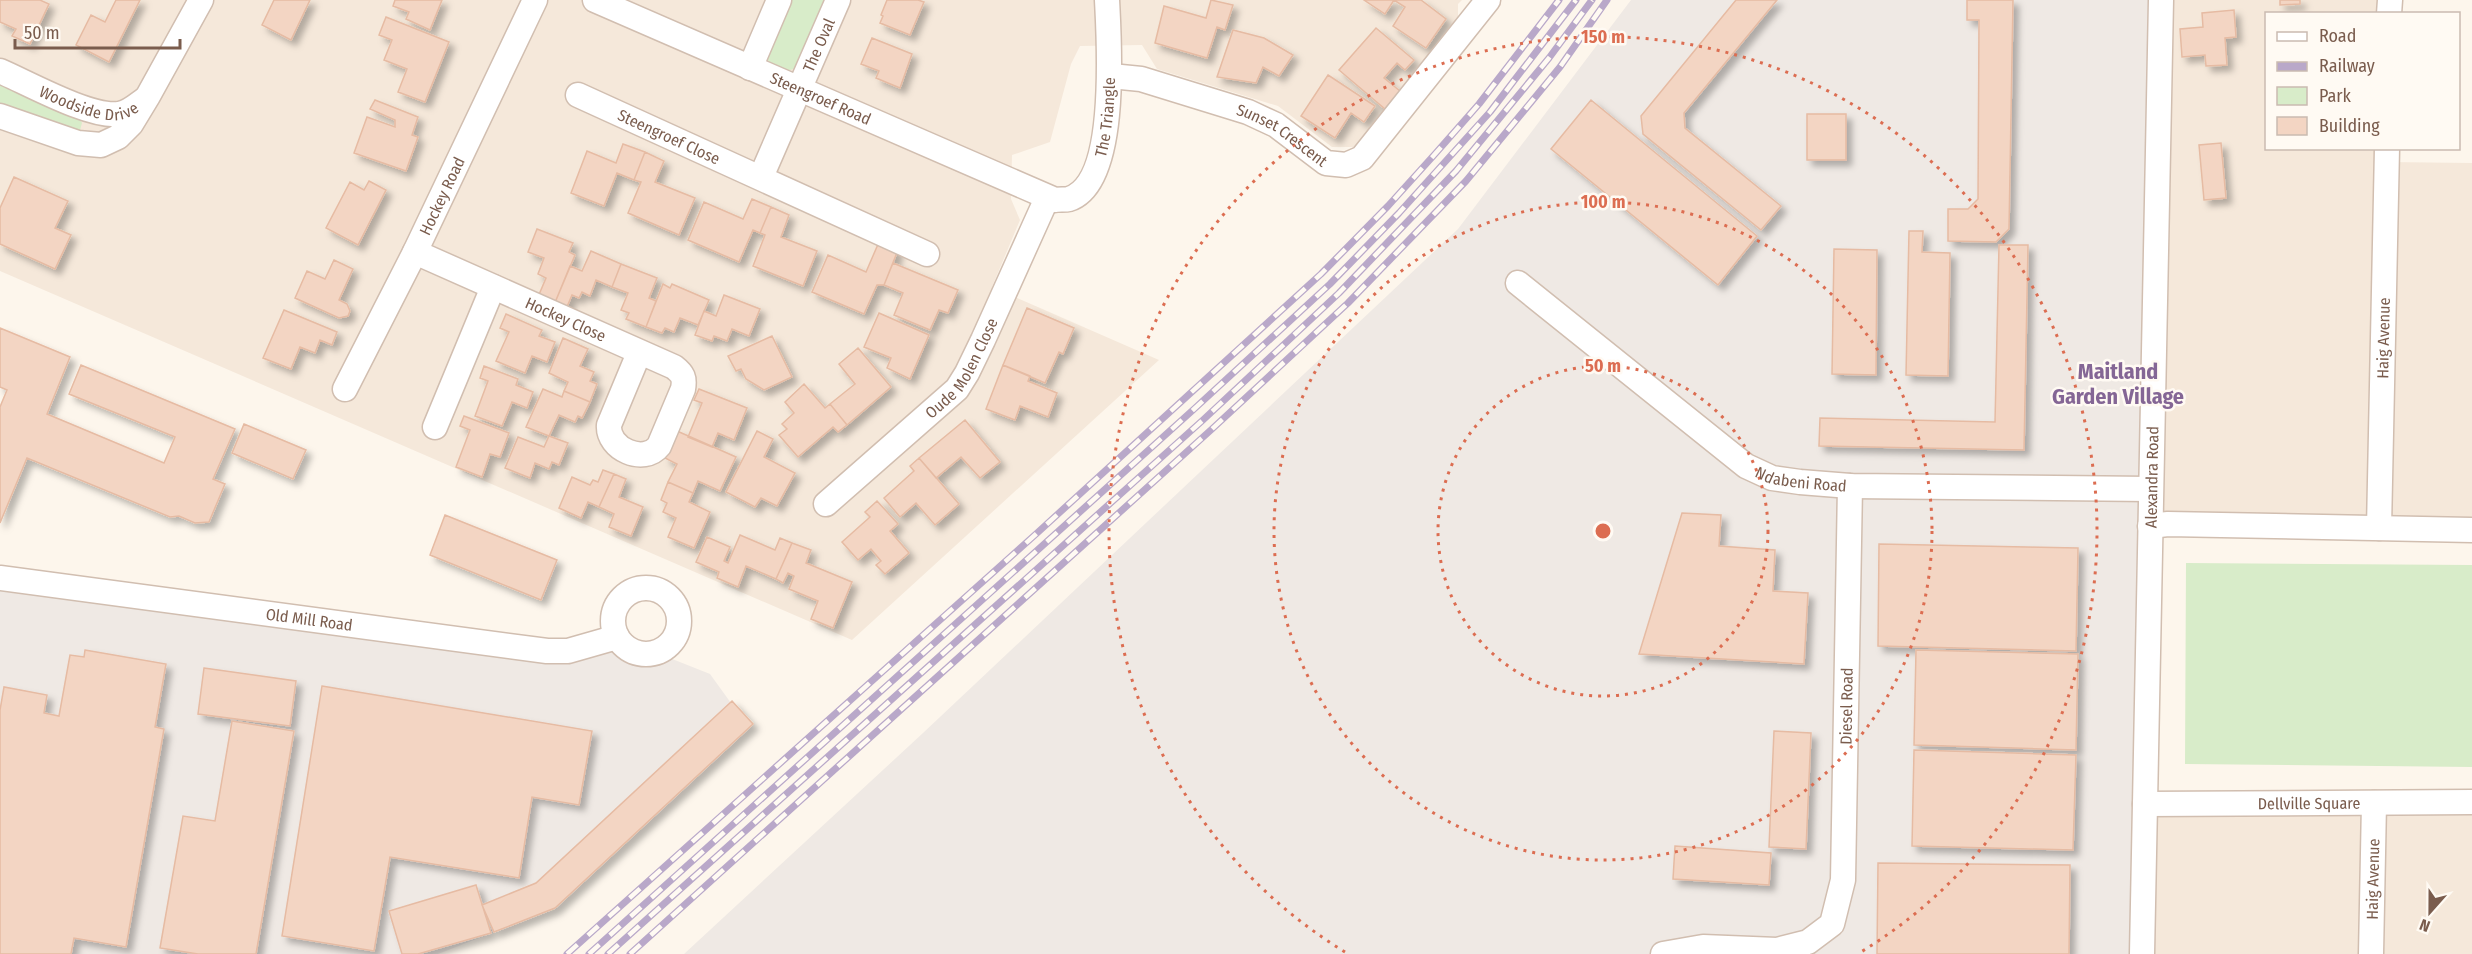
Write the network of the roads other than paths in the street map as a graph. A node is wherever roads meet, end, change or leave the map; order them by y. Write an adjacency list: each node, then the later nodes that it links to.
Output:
1 (201, 0): 14 (street)
2 (536, 0): 19 (street, Hockey Road)
3 (595, 0): 9 (street, Steengroef Road)
4 (779, 0): 9 (street)
5 (838, 0): 12 (street, The Oval)
6 (1107, 0): 11 (street, The Triangle)
7 (2161, 0): 27 (street, Alexandra Road)
8 (1481, 2): 11 (street, Sunset Crescent)
9 (750, 68): 12 (street, Steengroef Road)
10 (0, 71): 14 (street, Woodside Drive)
11 (1111, 76): 18 (street, The Triangle)
12 (800, 89): 17 (street); 18 (street, Steengroef Road)
13 (578, 95): 17 (street, Steengroef Close)
14 (148, 96): 15 (street, Woodside Drive)
15 (0, 116)
16 (2387, 150): 30 (street, Haig Avenue)
17 (761, 177): 20 (street, Steengroef Close)
18 (1047, 198): 28 (street, Oude Molen Close)
19 (415, 252): 22 (street, Hockey Close); 24 (street, Hockey Road)
20 (927, 254)
21 (1518, 283): 26 (street, Ndabeni Road)
22 (493, 287): 23 (street, Hockey Close); 25 (street)
23 (639, 353)
24 (345, 390)
25 (435, 427)
26 (1850, 486): 27 (street, Ndabeni Road); 37 (street, Diesel Road)
27 (2150, 489): 29 (street, Alexandra Road)
28 (826, 504)
29 (2150, 526): 30 (street); 36 (street, Alexandra Road)
30 (2379, 528): 31 (street)
31 (2472, 530)
32 (0, 578): 33 (street, Old Mill Road)
33 (616, 637)
34 (2472, 802): 35 (street, Dellville Square)
35 (2373, 803): 36 (street, Dellville Square); 39 (street, Haig Avenue)
36 (2145, 804): 38 (street, Alexandra Road)
37 (1663, 954)
38 (2142, 954)
39 (2371, 954)

